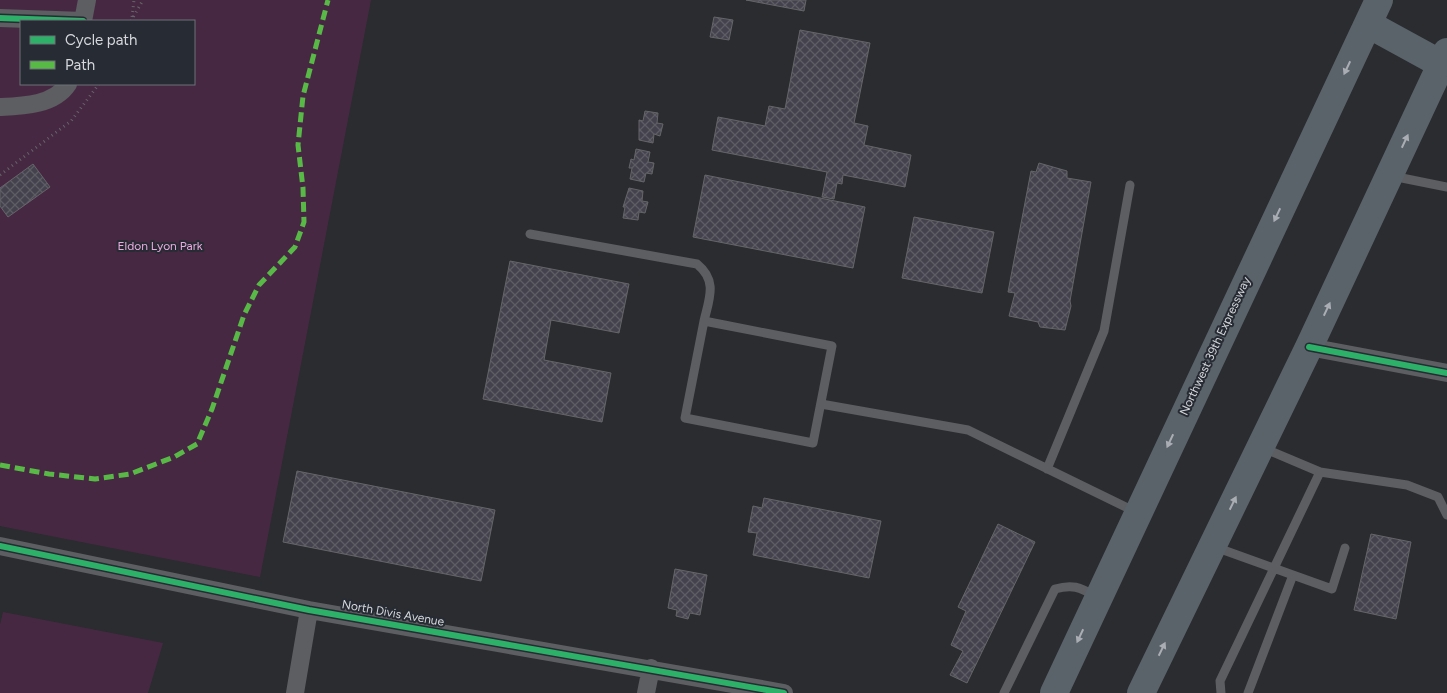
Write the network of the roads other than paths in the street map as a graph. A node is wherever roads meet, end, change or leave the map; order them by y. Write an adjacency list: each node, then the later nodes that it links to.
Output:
1 (86, 0): 5 (street)
2 (1379, 0): 6 (highway, Northwest 39th Expressway)
3 (0, 18): 4 (street)
4 (55, 20)
5 (83, 20)
6 (1368, 24): 7 (highway); 21 (highway, Northwest 39th Expressway, one-way to 21)
7 (1445, 61): 10 (highway, one-way to 7)
8 (67, 85): 9 (street)
9 (0, 107)
10 (1389, 175): 12 (lane); 15 (highway, one-way to 10)
11 (1130, 185): 19 (lane)
12 (1447, 187)
13 (530, 234): 14 (lane)
14 (704, 321): 17 (lane); 17 (lane)
15 (1309, 347): 16 (street); 18 (highway)
16 (1447, 373)
17 (821, 404): 19 (lane)
18 (1261, 447): 20 (lane); 24 (highway, one-way to 18)
19 (1047, 468): 21 (lane)
20 (1320, 472): 22 (lane); 26 (lane)
21 (1137, 512): 28 (highway, Northwest 39th Expressway)
22 (1447, 515)
23 (0, 546): 29 (street, North Divis Avenue)
24 (1212, 546): 26 (lane); 36 (highway, one-way to 24)
25 (1345, 548): 27 (lane)
26 (1276, 568): 27 (lane); 37 (lane)
27 (1293, 575): 38 (lane)
28 (1097, 598): 34 (lane); 35 (highway, Northwest 39th Expressway, one-way to 35)
29 (309, 610): 30 (street, North Divis Avenue); 31 (street)
30 (651, 668): 32 (street); 33 (street, North Divis Avenue)
31 (295, 693)
32 (646, 693)
33 (784, 693)
34 (1004, 693)
35 (1054, 693)
36 (1141, 693)
37 (1221, 693)
38 (1248, 693)

